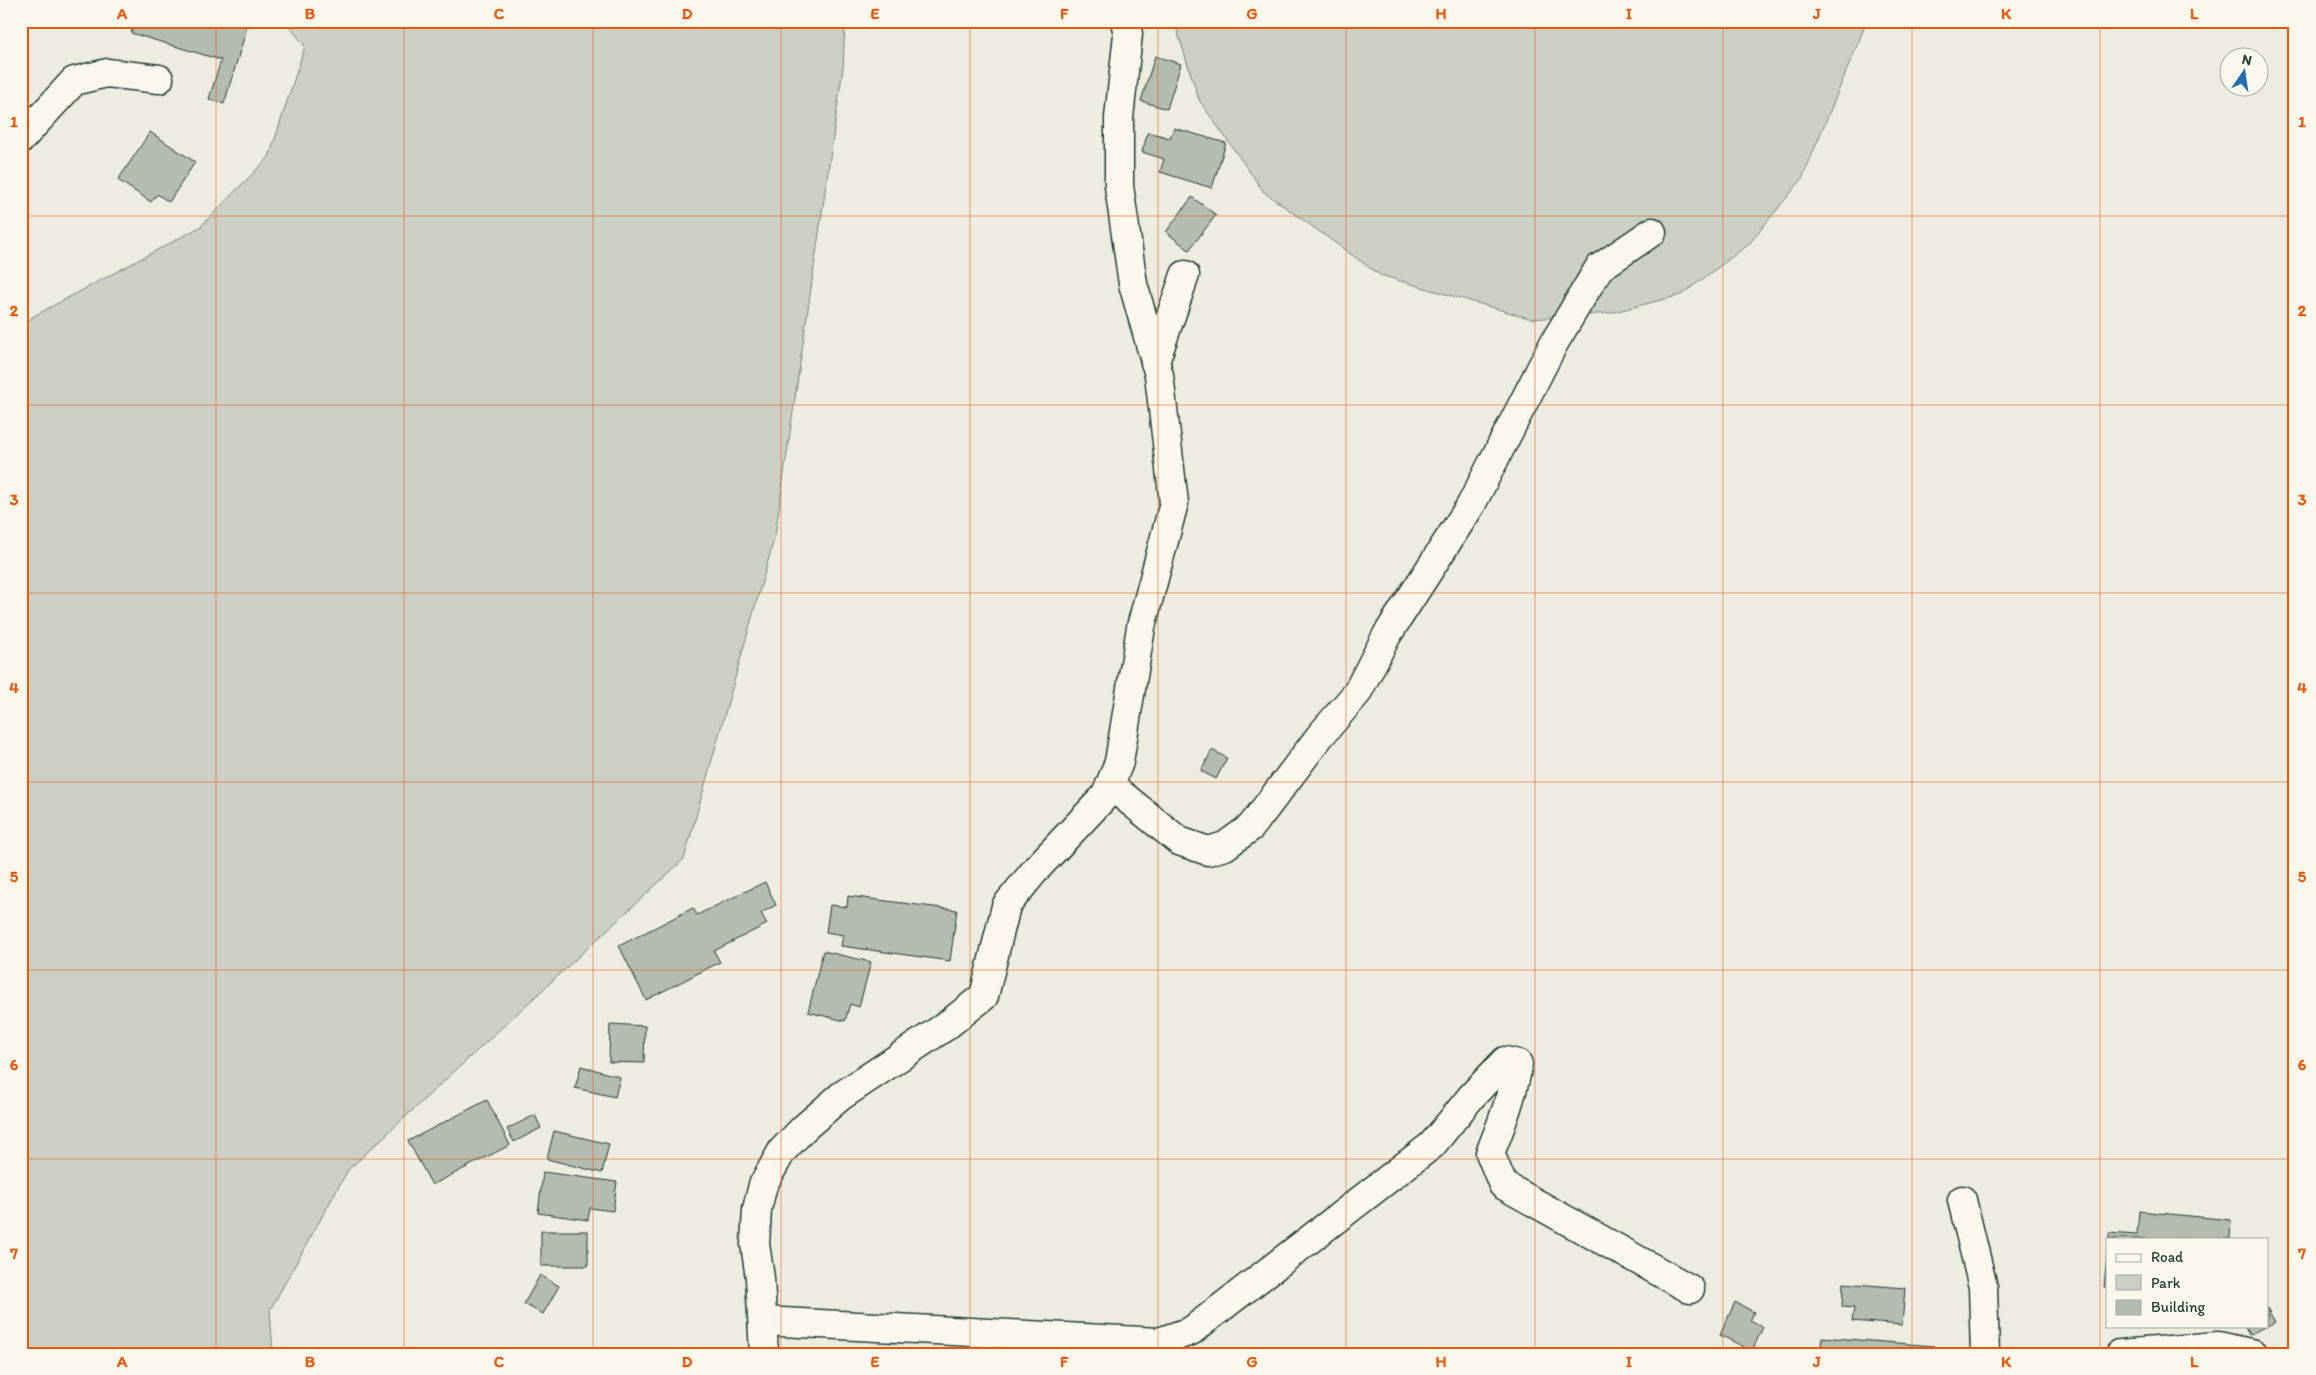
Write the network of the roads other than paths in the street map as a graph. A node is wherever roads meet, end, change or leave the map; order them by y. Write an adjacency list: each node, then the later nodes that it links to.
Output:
1 (1125, 21): 6 (street)
2 (158, 79): 3 (street)
3 (21, 139)
4 (1652, 232): 7 (street)
5 (1185, 275): 6 (street)
6 (1155, 362): 7 (street)
7 (1110, 785): 10 (street)
8 (1962, 1200): 13 (street)
9 (1690, 1289): 11 (street)
10 (763, 1321): 11 (street); 12 (street)
11 (1150, 1348)
12 (764, 1354)
13 (1986, 1354)
14 (2120, 1354): 15 (street)
15 (2254, 1354)

